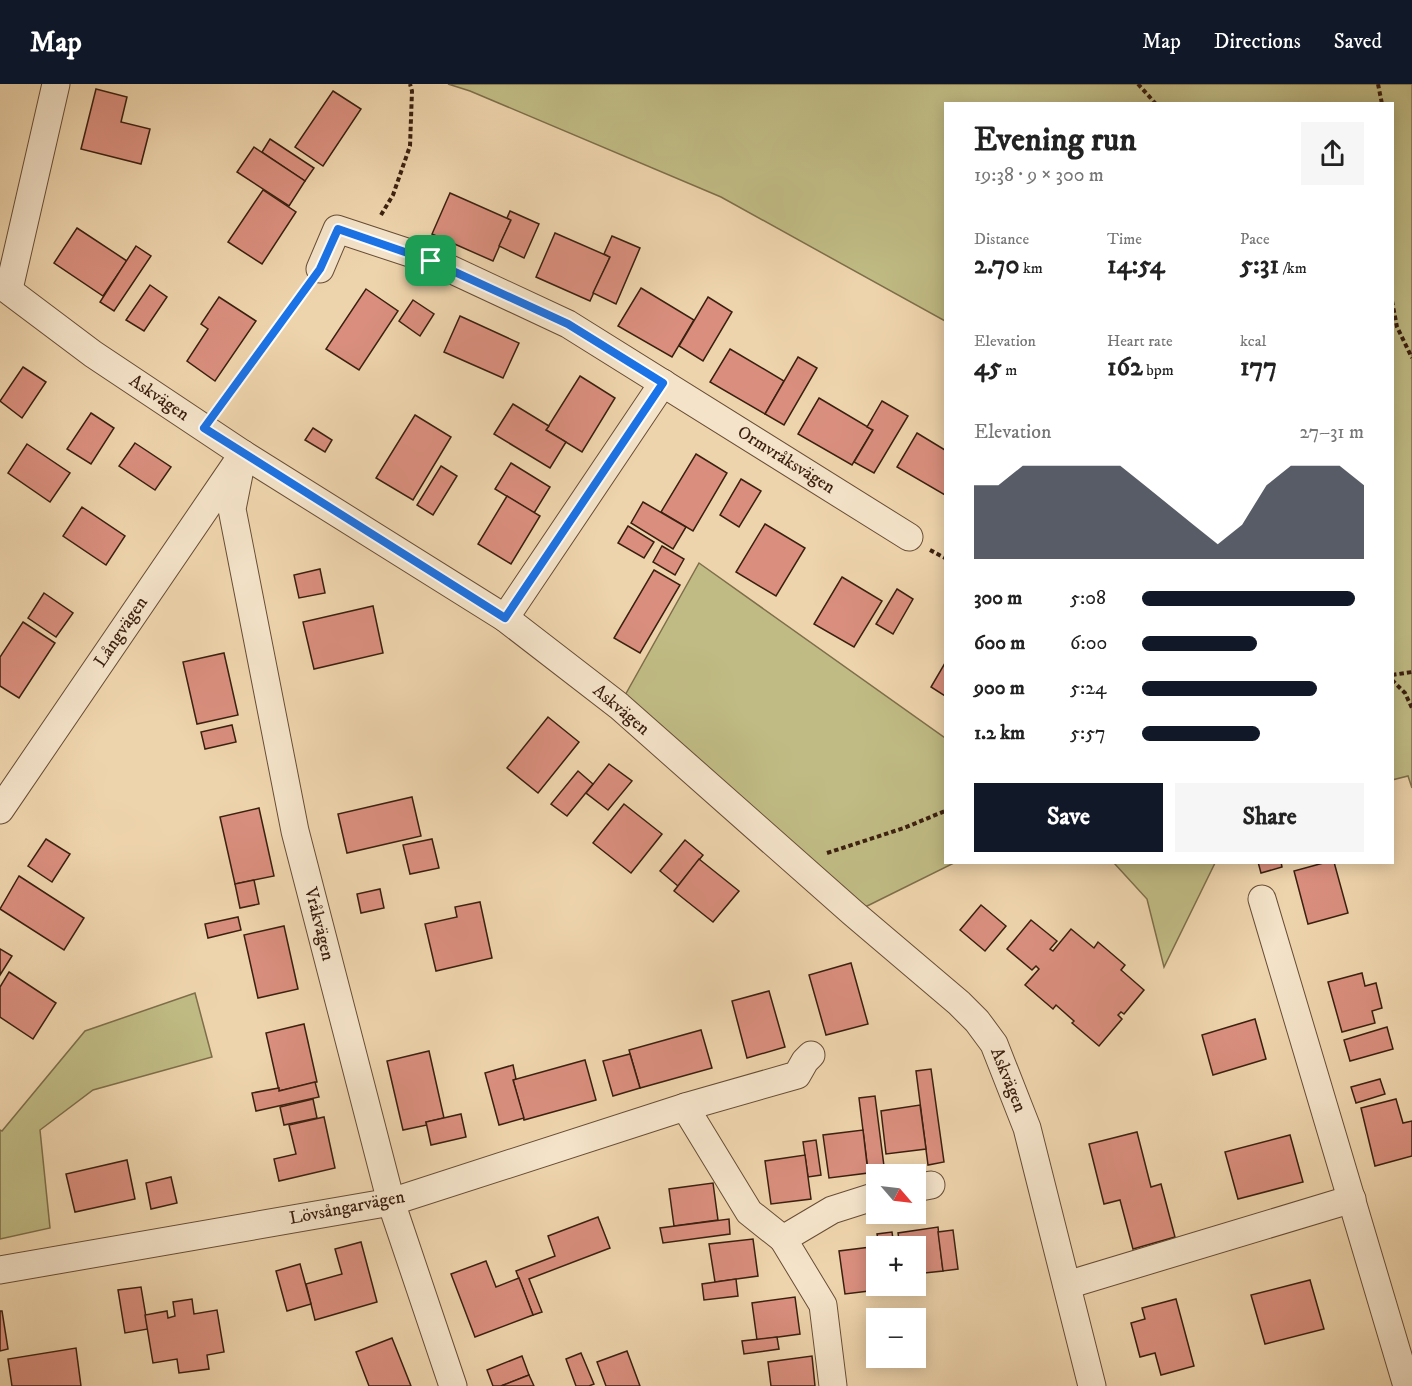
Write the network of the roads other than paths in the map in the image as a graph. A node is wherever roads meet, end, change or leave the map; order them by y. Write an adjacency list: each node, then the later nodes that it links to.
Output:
1 (56, 84): 3 (street)
2 (320, 269): 4 (street, Ormvråksvägen)
3 (4, 286): 5 (street, Askvägen)
4 (663, 383): 6 (street, Ormvråksvägen); 7 (street)
5 (243, 454): 7 (street, Askvägen); 8 (street, Långvägen); 14 (street, Vråkvägen)
6 (909, 537)
7 (505, 618): 17 (street, Askvägen)
8 (0, 810)
9 (1262, 899): 13 (street)
10 (811, 1055): 11 (street, Lövsångarvägen)
11 (685, 1107): 14 (street, Lövsångarvägen); 15 (street)
12 (866, 1199): 15 (street)
13 (1352, 1199): 17 (street); 21 (street)
14 (391, 1203): 16 (street, Lövsångarvägen); 18 (street, Vråkvägen)
15 (783, 1239): 19 (street)
16 (0, 1270)
17 (1067, 1285): 20 (street, Askvägen)
18 (453, 1386)
19 (833, 1386)
20 (1092, 1386)
21 (1407, 1386)

